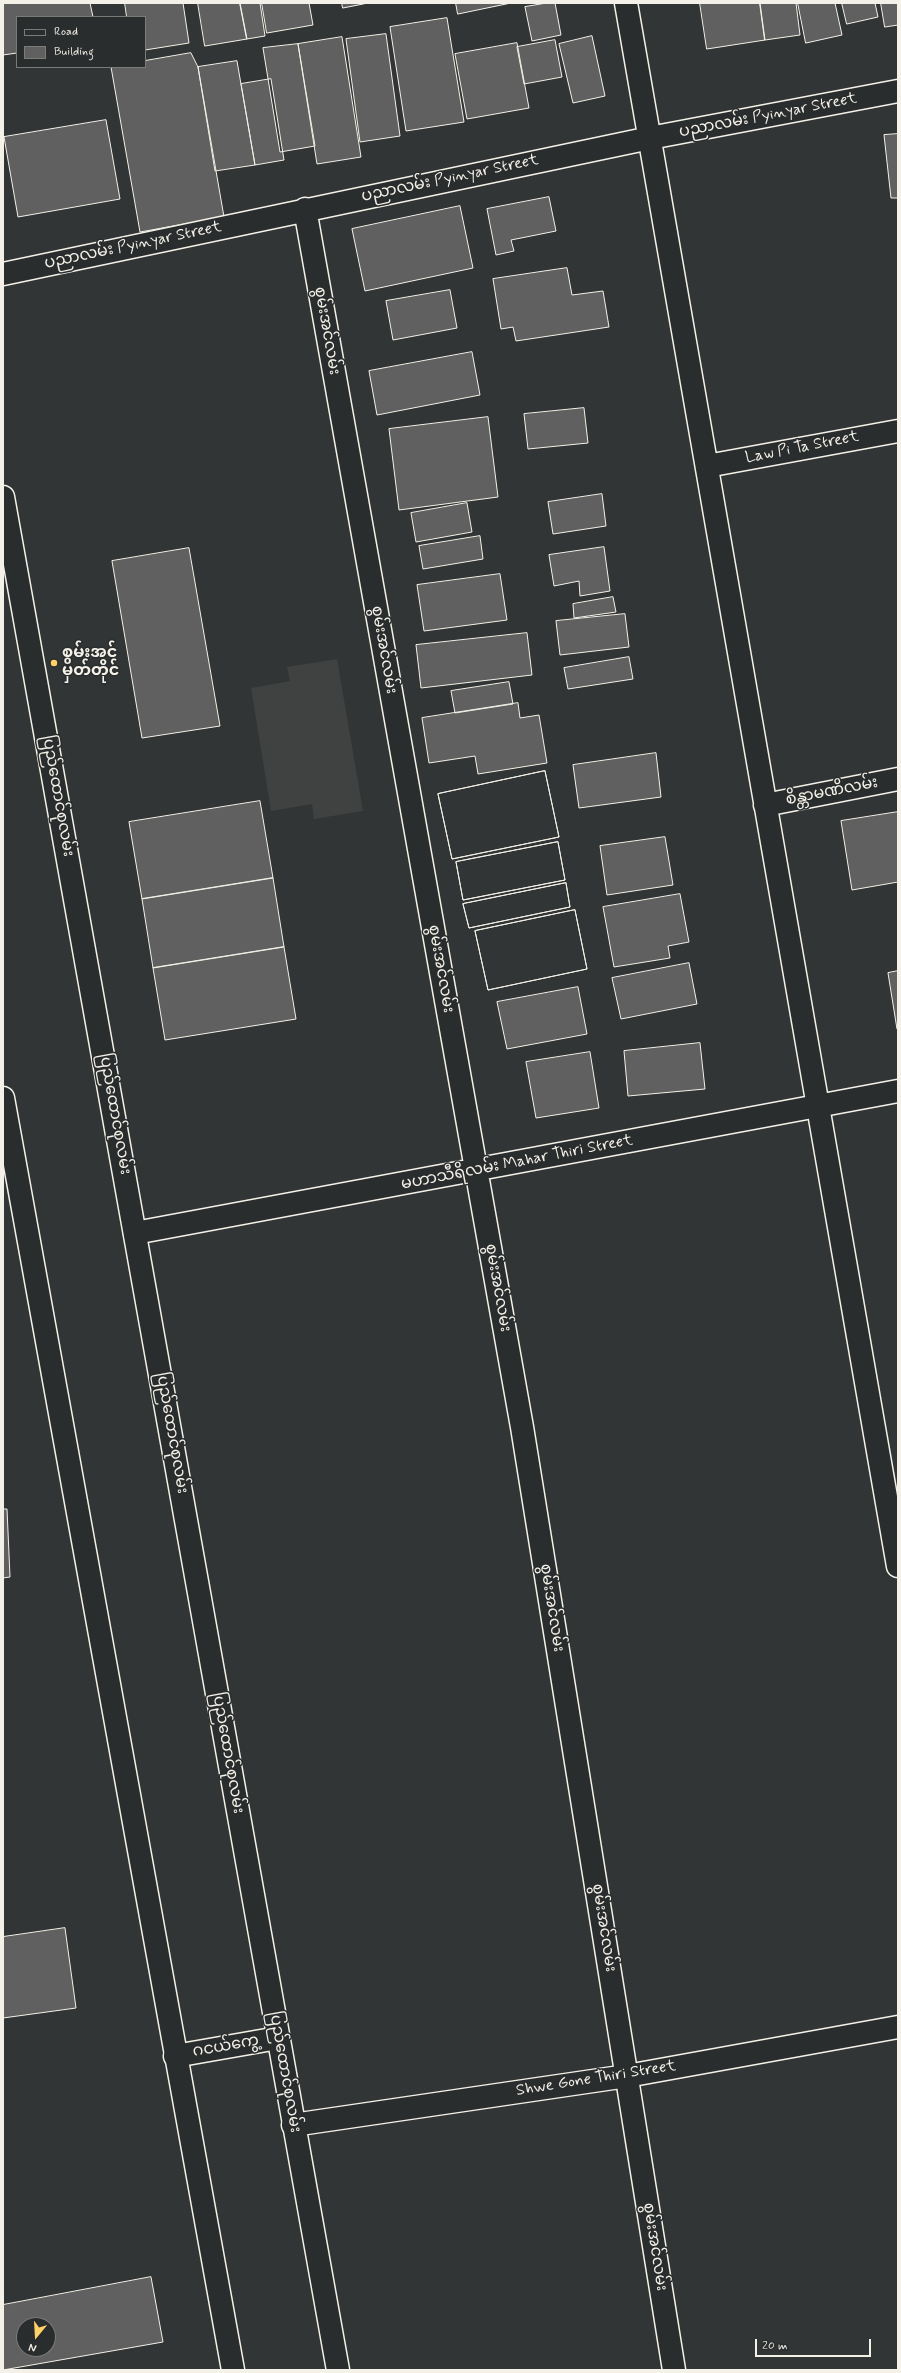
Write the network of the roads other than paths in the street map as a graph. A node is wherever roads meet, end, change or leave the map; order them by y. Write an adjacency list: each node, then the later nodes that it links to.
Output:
1 (626, 3): 3 (street)
2 (898, 91): 3 (street, ပညာလမ်း Pyinyar Street)
3 (650, 138): 4 (street, ပညာလမ်း Pyinyar Street); 7 (street)
4 (304, 209): 5 (street, ပညာလမ်း Pyinyar Street); 14 (street, စွမ်းအင်လမ်း)
5 (3, 274)
6 (898, 430): 7 (street, Law Pi Ta Street)
7 (707, 466): 10 (street)
8 (3, 497): 15 (street, ပြည်ထောင်စုလမ်း)
9 (898, 779): 10 (street, စိန္တာမဏိလမ်း)
10 (766, 805): 13 (street)
11 (898, 1091): 13 (street, မဟာသီရိလမ်း Mahar Thiri Street)
12 (3, 1098): 19 (street)
13 (818, 1106): 14 (street, မဟာသီရိလမ်း Mahar Thiri Street); 16 (street)
14 (476, 1171): 15 (street, မဟာသီရိလမ်း Mahar Thiri Street); 20 (street, စွမ်းအင်လမ်း)
15 (135, 1233): 18 (street, ပြည်ထောင်စုလမ်း)
16 (898, 1566)
17 (898, 2027): 20 (street, Shwe Gone Thiri Street)
18 (278, 2038): 19 (street, ဂငယ်ကွေ့); 21 (street, ပြည်ထောင်စုလမ်း)
19 (175, 2056): 22 (street)
20 (626, 2076): 21 (street, Shwe Gone Thiri Street); 24 (street, စွမ်းအင်လမ်း)
21 (293, 2125): 23 (street, ပြည်ထောင်စုလမ်း)
22 (233, 2370)
23 (338, 2370)
24 (674, 2370)

